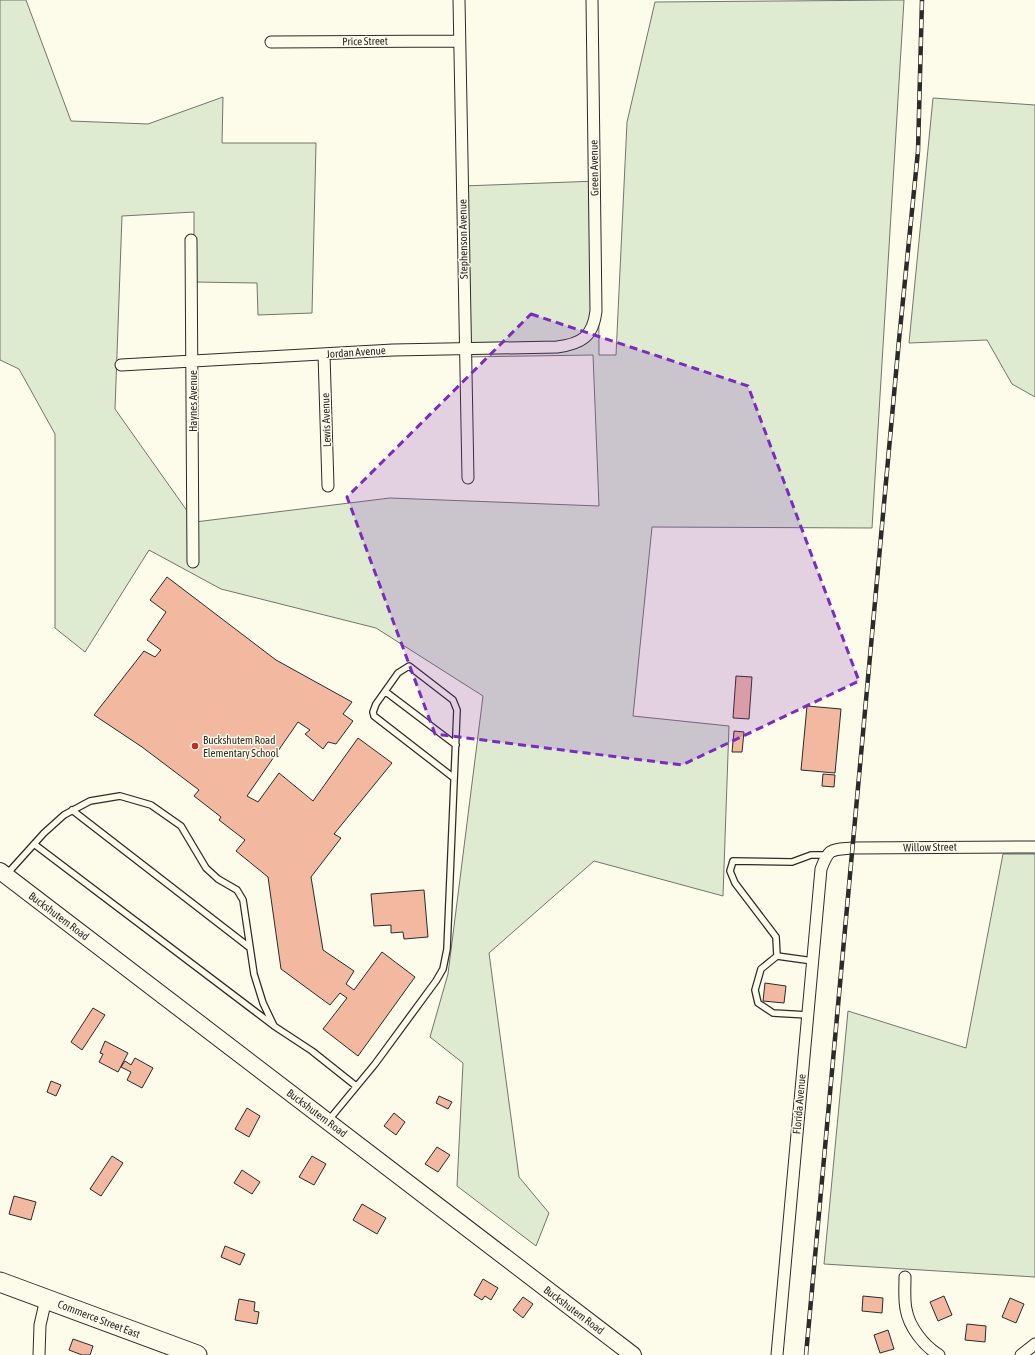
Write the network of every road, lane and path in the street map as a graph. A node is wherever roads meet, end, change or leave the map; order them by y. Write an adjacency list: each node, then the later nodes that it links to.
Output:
1 (459, 0): 3 (street, Stephenson Avenue)
2 (592, 0): 6 (street, Green Avenue)
3 (459, 41): 4 (street, Price Street); 7 (street, Stephenson Avenue)
4 (270, 42)
5 (191, 240): 9 (street, Haynes Avenue)
6 (588, 334): 7 (street, Jordan Avenue)
7 (464, 348): 8 (street, Jordan Avenue); 11 (street, Stephenson Avenue)
8 (324, 354): 9 (street, Jordan Avenue); 12 (street, Lewis Avenue)
9 (192, 362): 10 (street, Jordan Avenue); 13 (street, Haynes Avenue)
10 (121, 365)
11 (468, 478)
12 (328, 486)
13 (193, 562)
14 (386, 692): 15 (lane); 15 (lane); 16 (lane)
15 (456, 745): 16 (lane)
16 (454, 778): 27 (lane)
17 (72, 810): 18 (lane); 22 (lane); 22 (lane)
18 (34, 844): 21 (lane); 26 (lane)
19 (1035, 847): 20 (street, Willow Street)
20 (826, 855): 23 (lane); 24 (street, Florida Avenue)
21 (3, 873): 28 (main road, Buckshutem Road)
22 (249, 947): 26 (lane)
23 (777, 956): 24 (lane); 25 (lane)
24 (813, 961): 25 (street, Florida Avenue)
25 (808, 1014): 36 (street, Florida Avenue)
26 (274, 1026): 27 (lane)
27 (356, 1086): 28 (lane)
28 (327, 1121): 35 (main road, Buckshutem Road)
29 (904, 1278): 37 (street)
30 (0, 1282): 31 (highway, Commerce Street East)
31 (46, 1299): 33 (street); 34 (highway, Commerce Street East)
32 (1035, 1344): 38 (street)
33 (39, 1355)
34 (197, 1355)
35 (633, 1355)
36 (777, 1355)
37 (939, 1355)
38 (1021, 1355)

